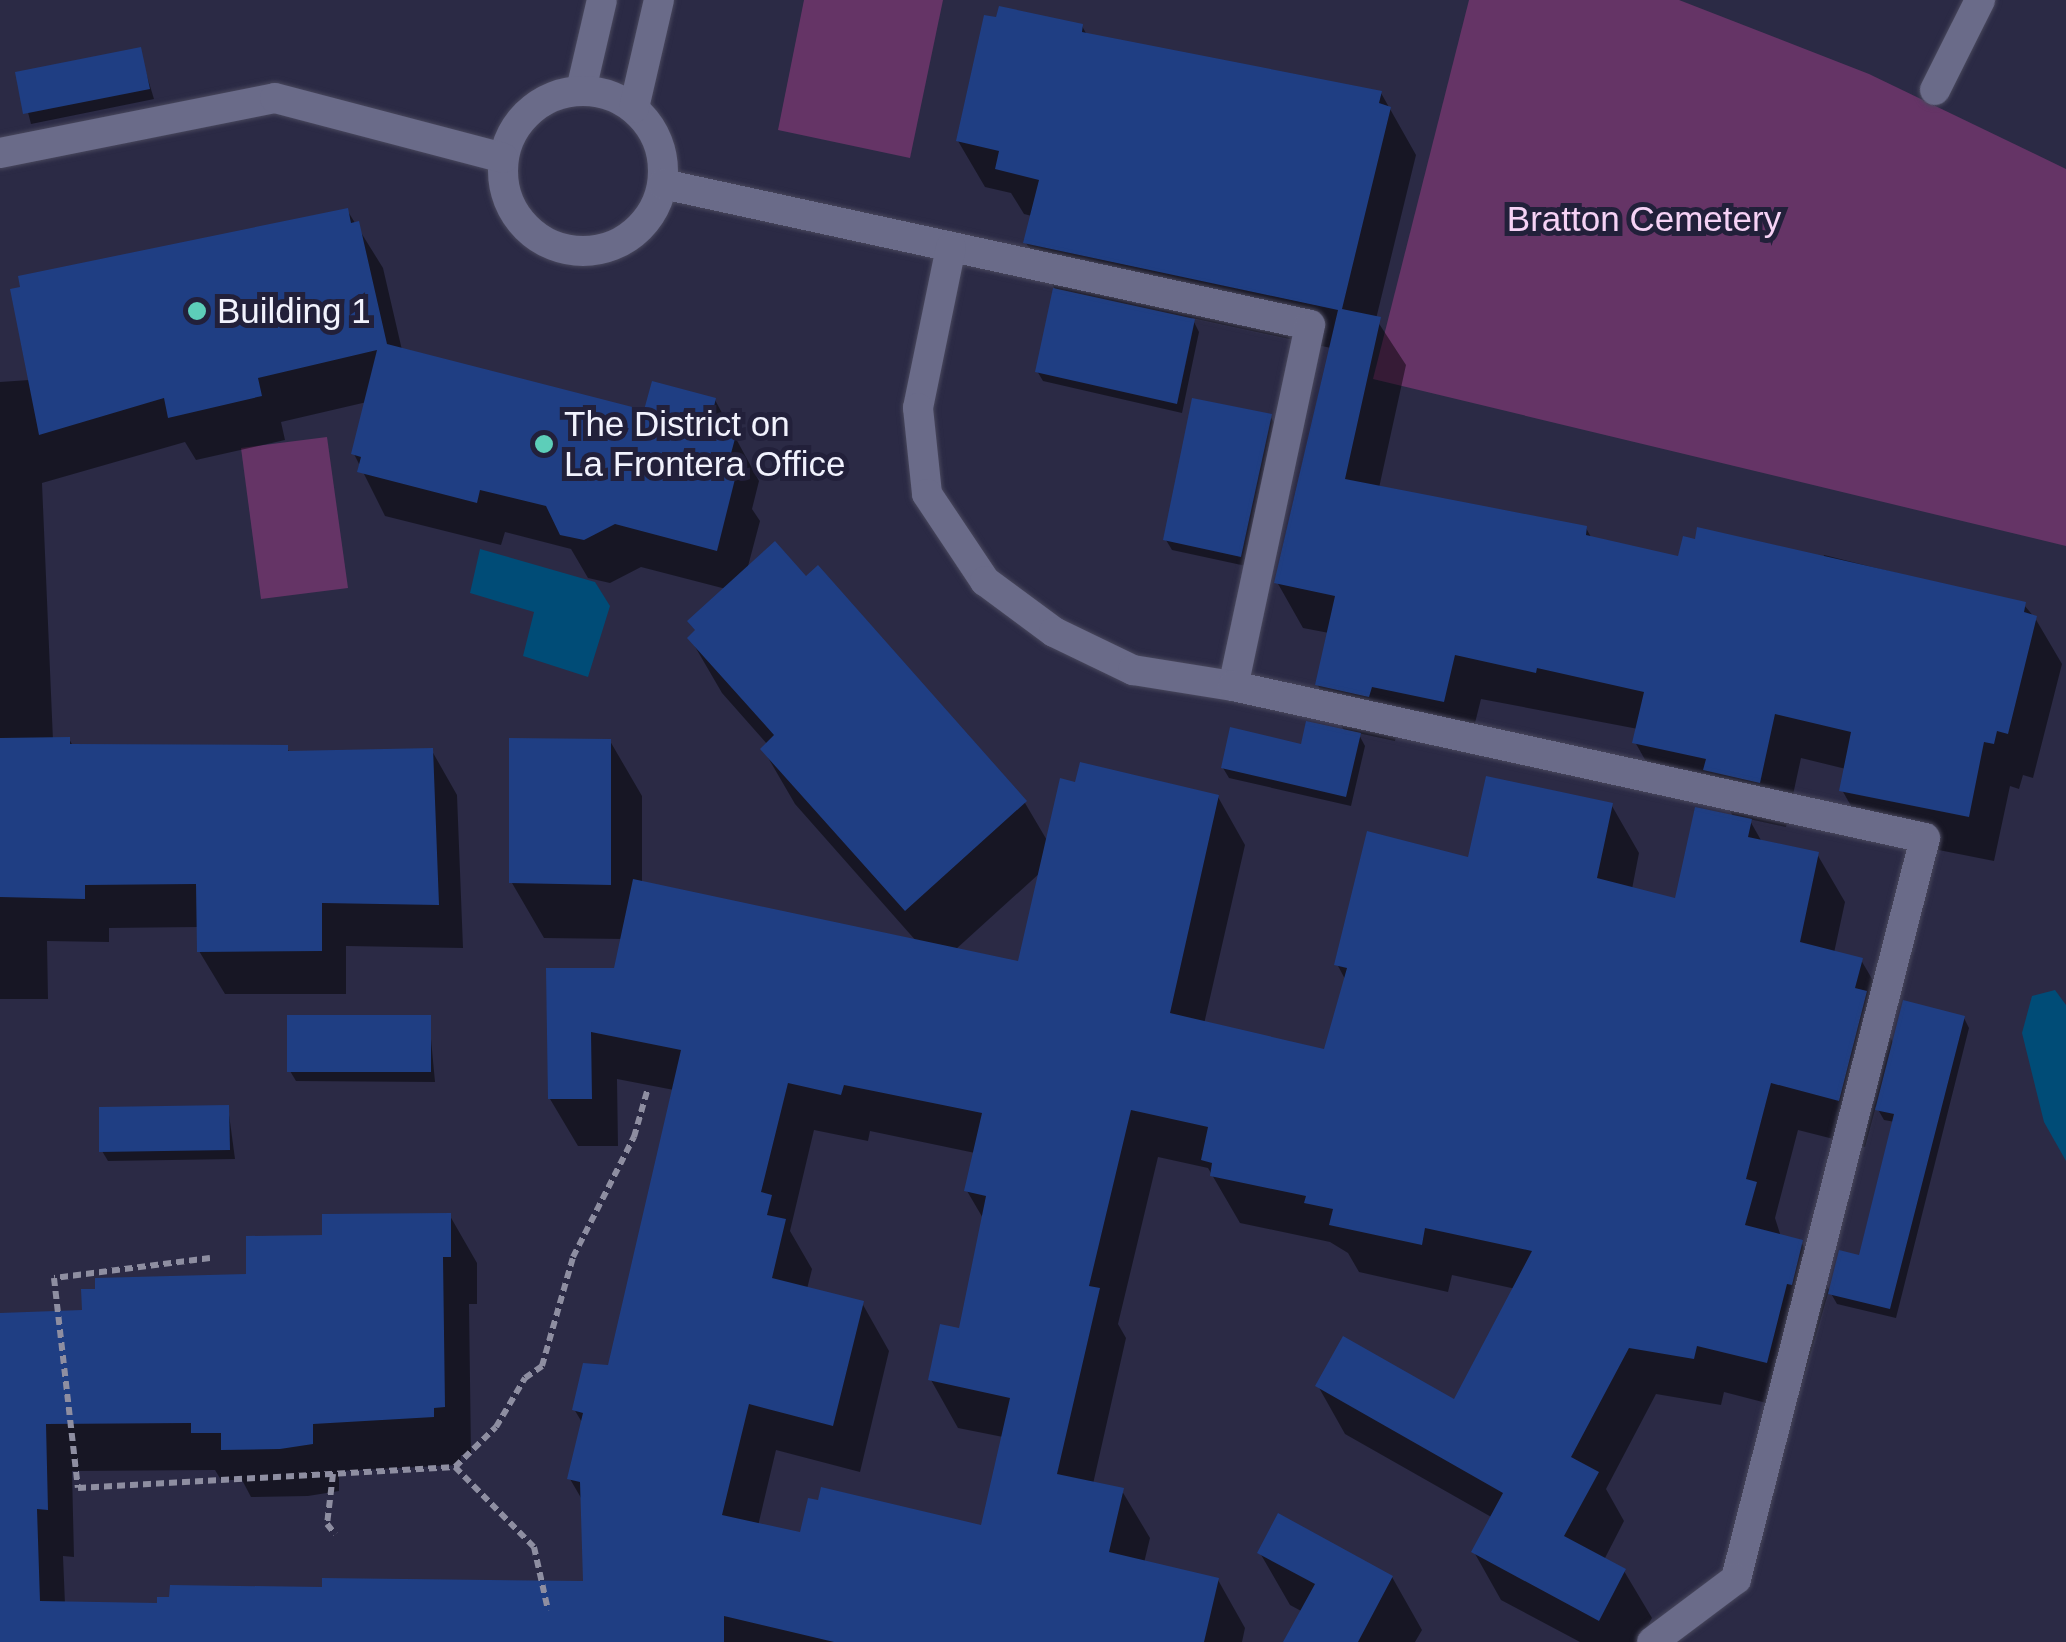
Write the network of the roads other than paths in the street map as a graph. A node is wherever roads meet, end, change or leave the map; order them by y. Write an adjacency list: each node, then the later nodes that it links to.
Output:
1 (602, 0): 4 (lane)
2 (659, 0): 6 (lane)
3 (1980, 0): 5 (lane)
4 (582, 90): 6 (lane); 8 (lane)
5 (1935, 90)
6 (634, 108): 9 (lane)
7 (0, 153): 8 (lane)
8 (502, 158): 9 (lane)
9 (663, 184): 10 (lane)
10 (950, 247): 11 (lane); 11 (lane)
11 (1233, 686): 12 (lane)
12 (1652, 1642)

